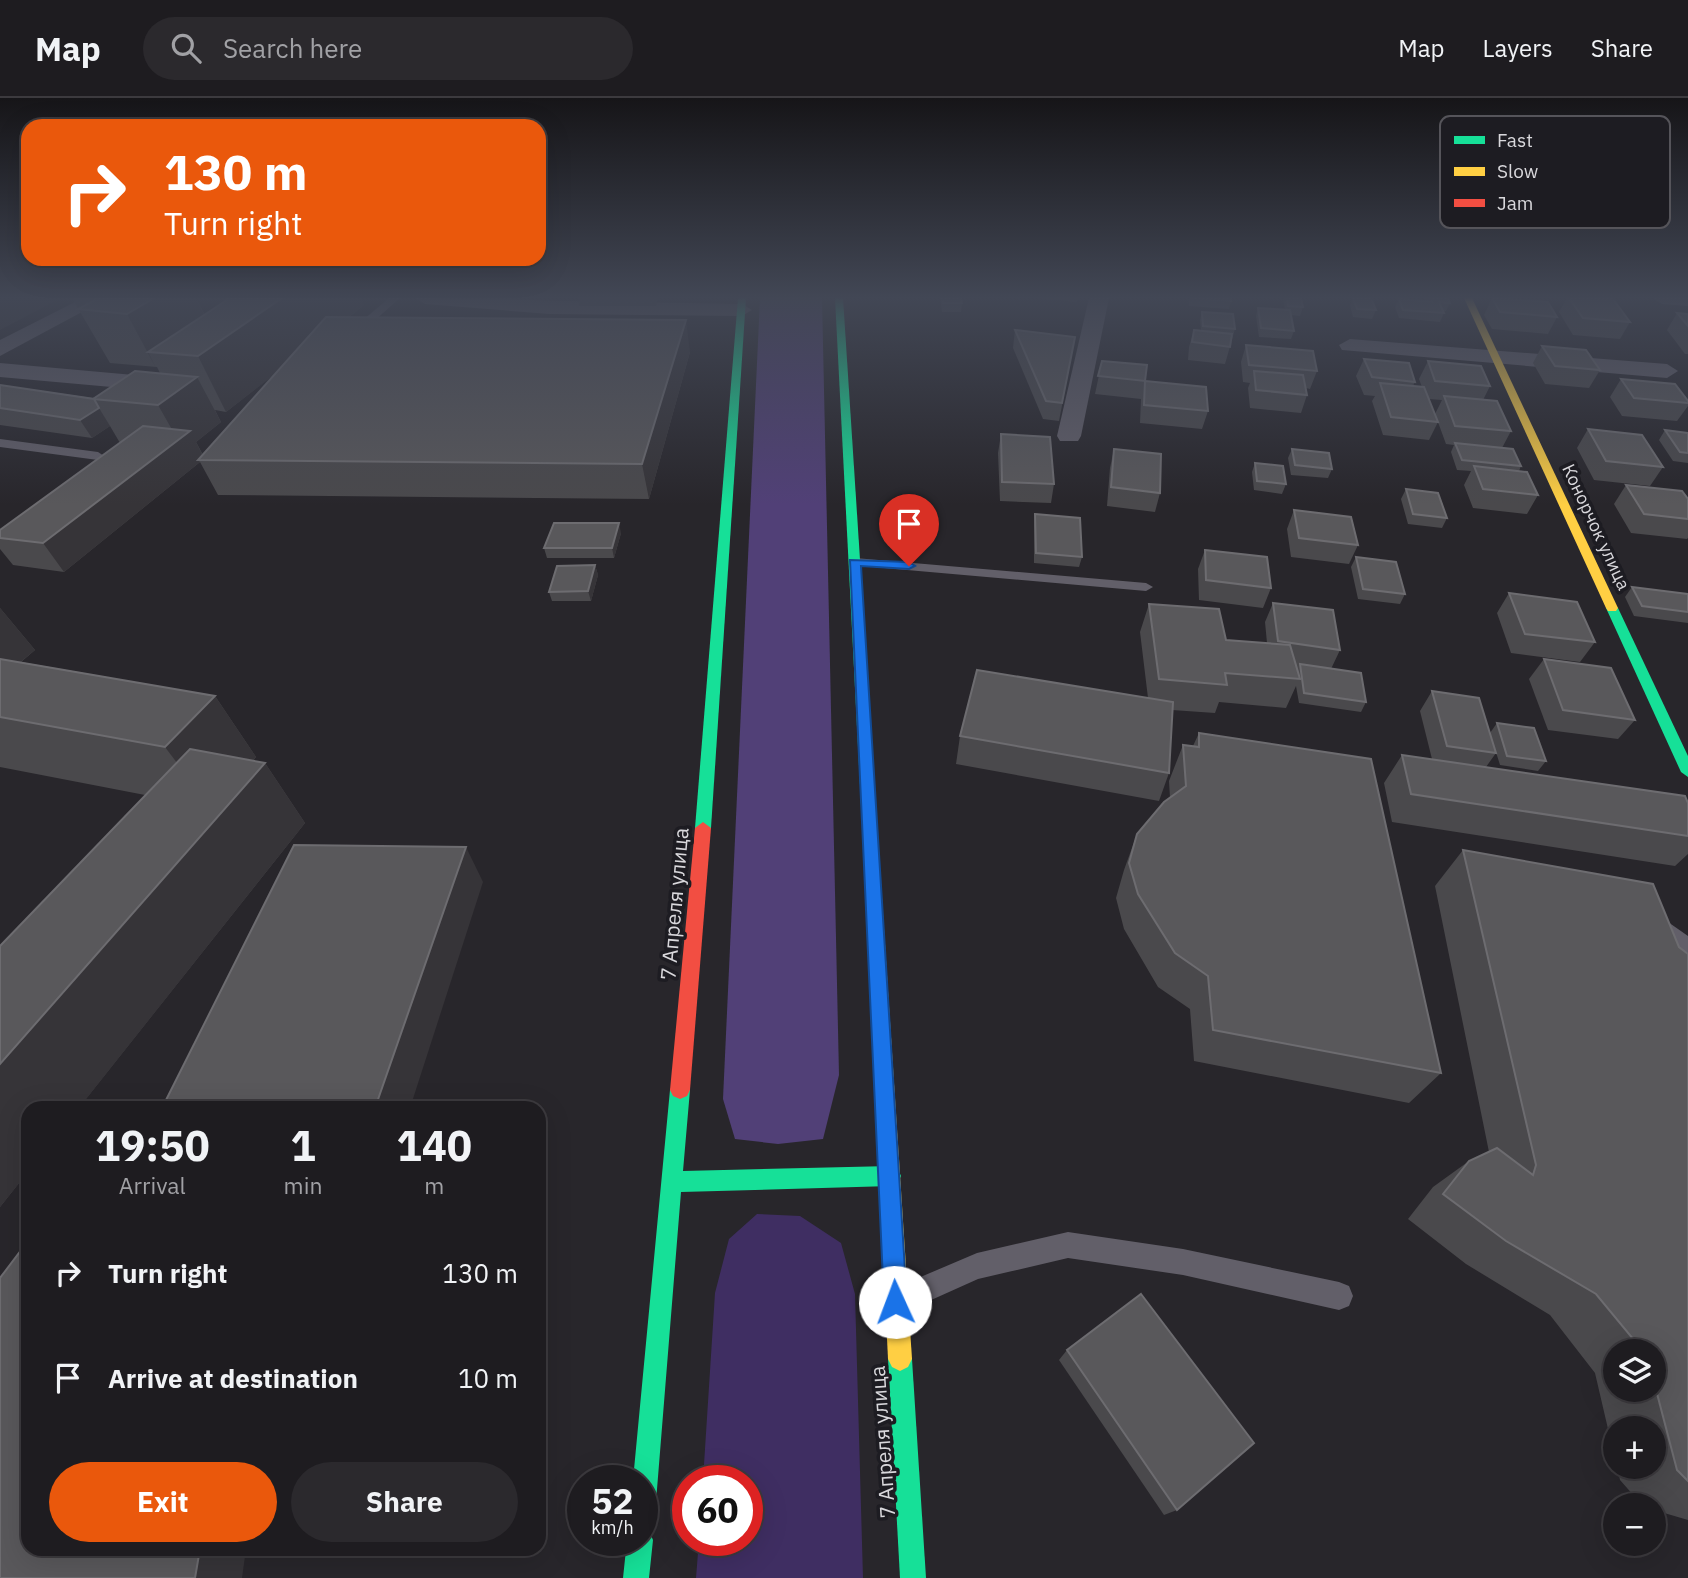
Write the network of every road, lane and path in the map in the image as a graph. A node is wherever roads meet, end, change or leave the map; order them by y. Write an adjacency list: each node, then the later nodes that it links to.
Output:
1 (737, 367): 18 (main road, 7 Апреля улица)
2 (843, 367): 12 (main road, 7 Апреля улица)
3 (1084, 367): 9 (street)
4 (1501, 367): 14 (main road, Конорчок улица)
5 (1627, 367): 8 (street)
6 (0, 370): 7 (street)
7 (191, 370)
8 (1667, 371)
9 (1069, 436)
10 (0, 443): 11 (lane)
11 (98, 456)
12 (855, 562): 13 (lane); 17 (main road, 7 Апреля улица)
13 (1146, 587)
14 (1688, 772)
15 (1642, 904): 16 (lane)
16 (1688, 945)
17 (891, 1176): 18 (main road); 20 (main road, 7 Апреля улица)
18 (672, 1182): 21 (main road, 7 Апреля улица)
19 (1339, 1296): 20 (lane)
20 (895, 1302): 24 (main road, 7 Апреля улица)
21 (646, 1465)
22 (638, 1556): 23 (main road)
23 (636, 1578)
24 (913, 1578)

